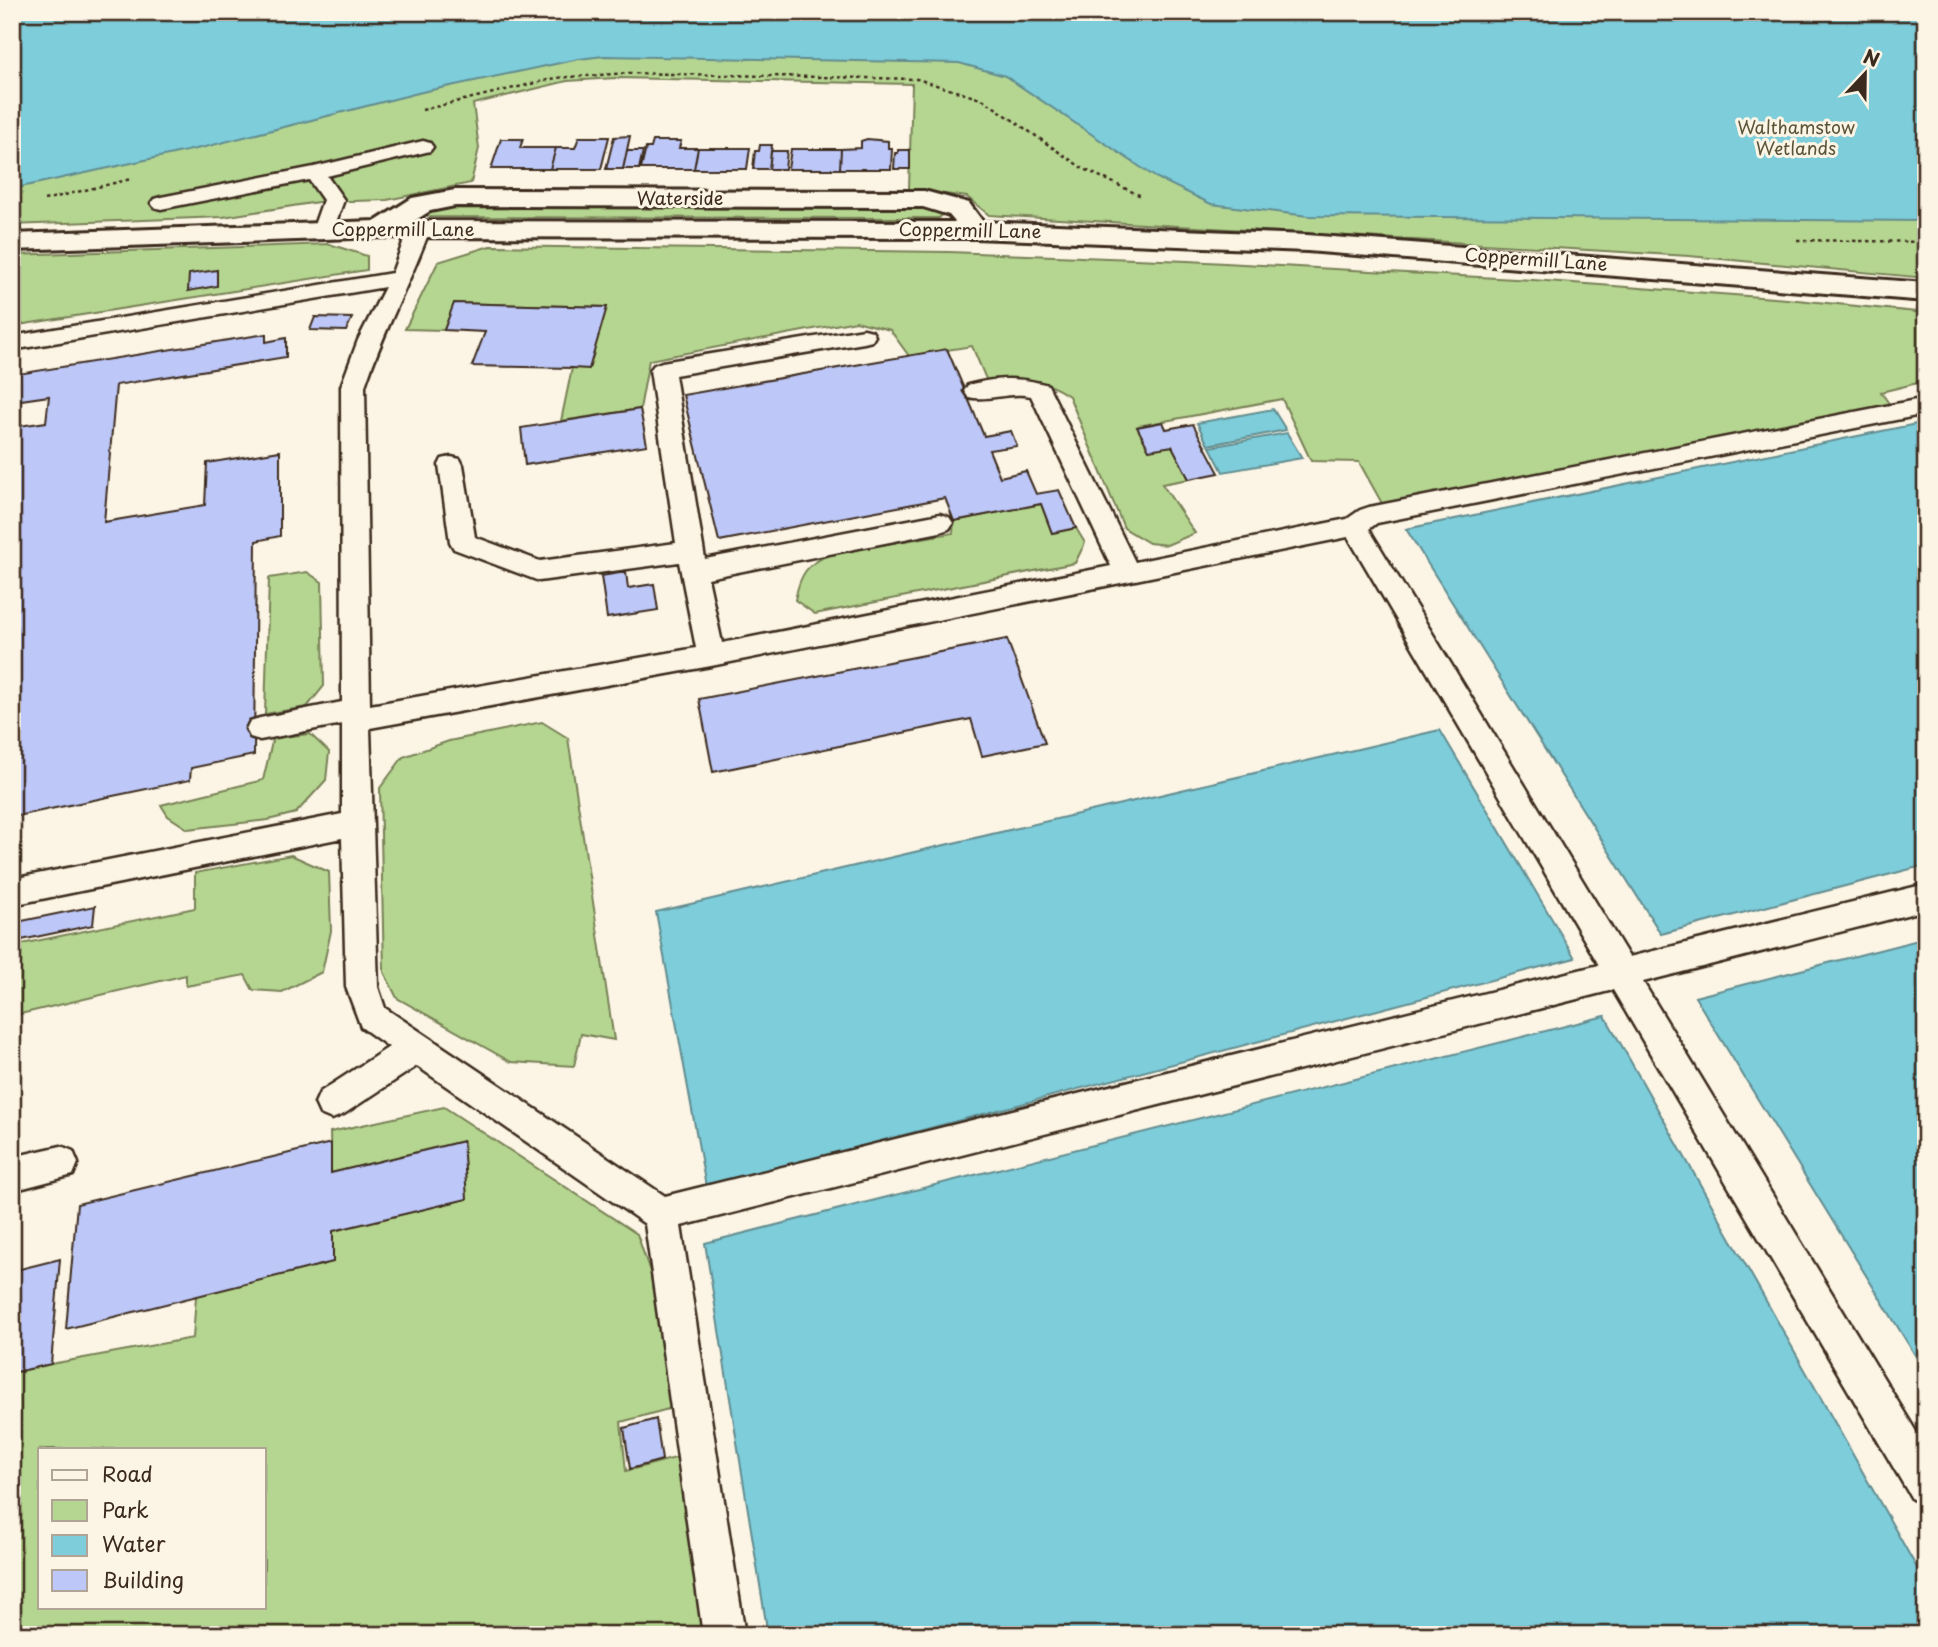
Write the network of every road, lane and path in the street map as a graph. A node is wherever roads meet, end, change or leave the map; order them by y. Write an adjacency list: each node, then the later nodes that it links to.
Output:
1 (422, 110): 5 (path)
2 (423, 147): 3 (lane)
3 (314, 173): 7 (lane); 11 (lane)
4 (142, 177): 6 (path)
5 (1152, 201)
6 (35, 202)
7 (161, 203)
8 (382, 229): 9 (street, Coppermill Lane); 10 (street, Waterside); 11 (street, Coppermill Lane)
9 (419, 229): 10 (street, Coppermill Lane); 15 (lane)
10 (975, 230): 16 (street, Coppermill Lane)
11 (323, 231): 13 (street, Coppermill Lane)
12 (1791, 240): 14 (path)
13 (12, 242)
14 (1926, 242)
15 (401, 278): 18 (lane); 27 (lane)
16 (1926, 292)
17 (864, 335): 24 (lane)
18 (12, 343)
19 (976, 391): 25 (lane)
20 (1926, 405): 23 (lane)
21 (451, 465): 24 (lane)
22 (940, 523): 24 (lane)
23 (1355, 527): 25 (lane); 32 (lane)
24 (692, 561): 26 (lane)
25 (1126, 571): 26 (lane)
26 (711, 656): 27 (lane)
27 (356, 715): 28 (lane); 29 (lane)
28 (260, 729)
29 (357, 823): 30 (lane); 33 (lane)
30 (12, 892)
31 (1926, 897): 32 (lane)
32 (1621, 973): 37 (lane); 38 (lane)
33 (418, 1047): 34 (lane); 37 (lane)
34 (332, 1103)
35 (61, 1163): 36 (lane)
36 (12, 1174)
37 (661, 1214): 39 (lane)
38 (1926, 1485)
39 (724, 1635)

